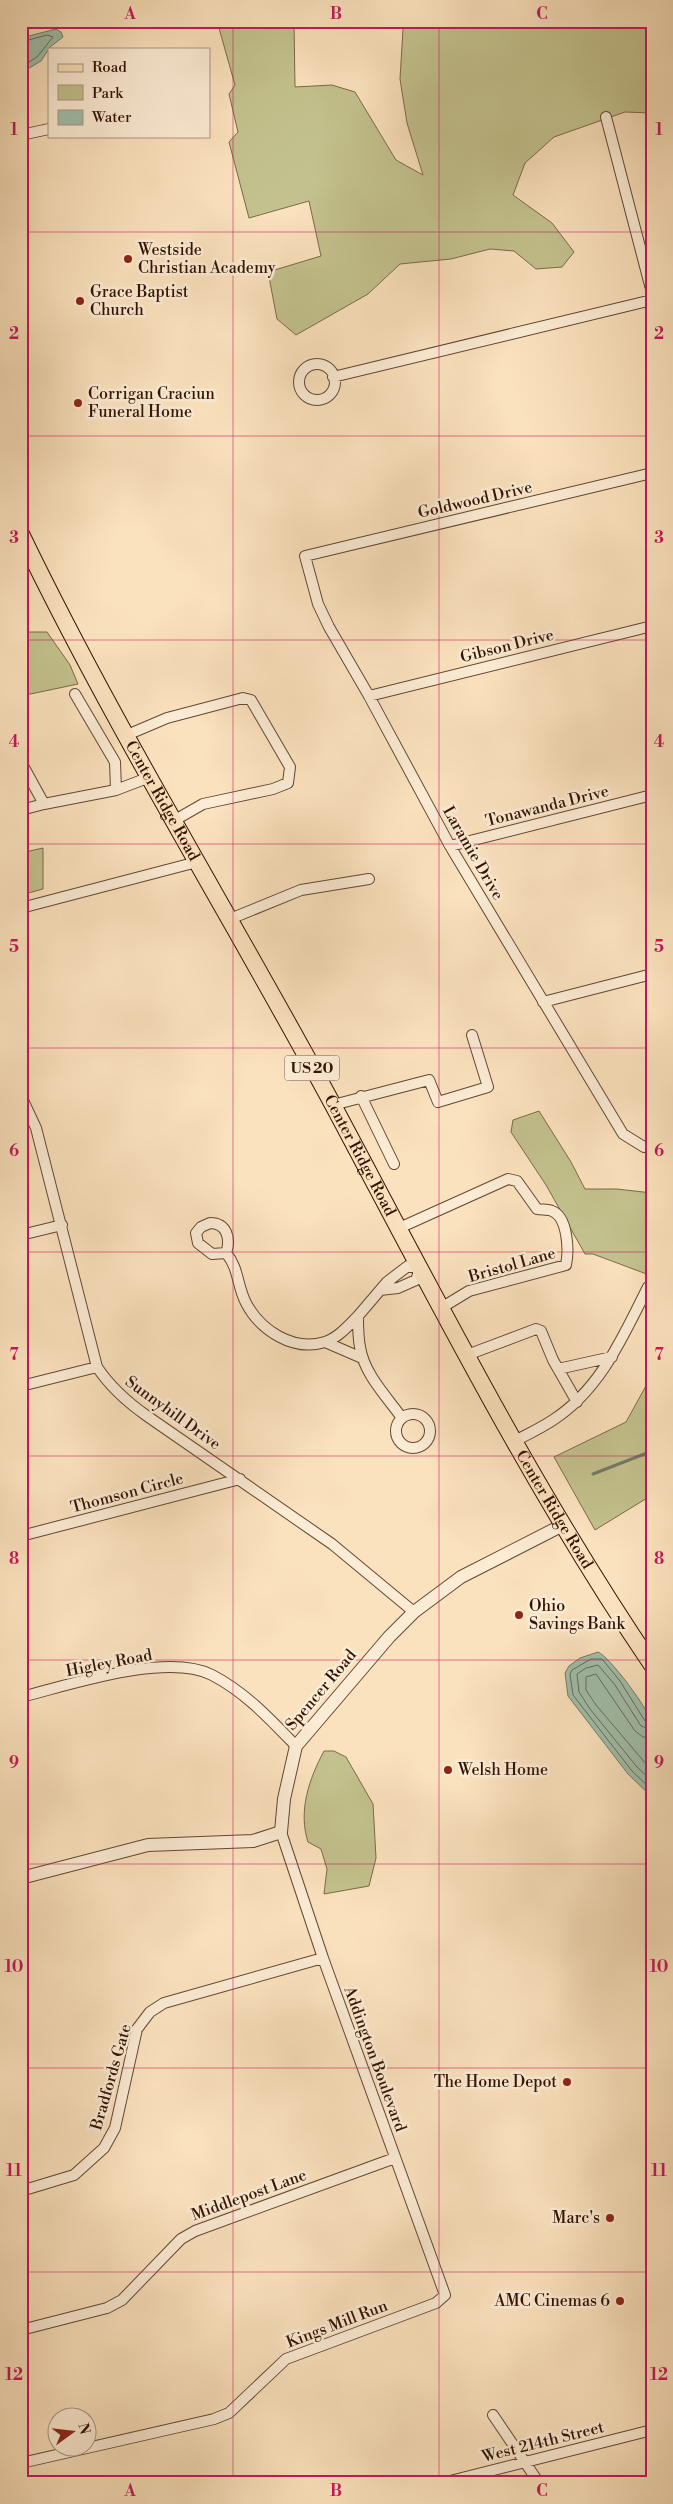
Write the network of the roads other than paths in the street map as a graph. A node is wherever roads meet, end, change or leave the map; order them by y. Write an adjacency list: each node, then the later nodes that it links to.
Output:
1 (606, 117): 4 (street)
2 (48, 129): 3 (street)
3 (21, 135)
4 (652, 293)
5 (652, 300): 6 (street)
6 (333, 377)
7 (652, 473): 9 (street, Goldwood Drive)
8 (21, 534): 13 (main road, Center Ridge Road / US 20)
9 (305, 556): 12 (street, Laramie Drive)
10 (652, 626): 12 (street, Gibson Drive)
11 (75, 694): 16 (street)
12 (369, 696): 21 (street, Laramie Drive)
13 (126, 735): 15 (main road, Center Ridge Road / US 20); 20 (street)
14 (21, 762): 18 (street)
15 (150, 777): 16 (street); 20 (main road, Center Ridge Road / US 20)
16 (116, 790): 18 (street)
17 (652, 796): 21 (street, Tonawanda Drive)
18 (44, 804): 19 (street)
19 (21, 810)
20 (175, 820): 22 (main road, Center Ridge Road / US 20)
21 (450, 846): 27 (street, Laramie Drive)
22 (197, 862): 24 (street); 25 (main road, Center Ridge Road / US 20)
23 (369, 879): 25 (street)
24 (21, 908)
25 (230, 919): 31 (main road, Center Ridge Road / US 20)
26 (652, 974): 27 (street)
27 (543, 1002): 32 (street, Laramie Drive)
28 (472, 1035): 30 (street)
29 (21, 1096): 34 (street, Sunnyhill Drive)
30 (361, 1096): 31 (street); 33 (street)
31 (333, 1105): 35 (main road, Center Ridge Road / US 20)
32 (648, 1146)
33 (394, 1164)
34 (62, 1225): 36 (street); 46 (street, Sunnyhill Drive)
35 (397, 1228): 38 (main road, Center Ridge Road / US 20); 40 (street, Bristol Lane)
36 (21, 1235)
37 (226, 1253): 42 (street)
38 (420, 1269): 40 (main road, Center Ridge Road / US 20); 41 (street)
39 (648, 1286): 44 (street)
40 (440, 1308): 43 (main road, Center Ridge Road / US 20)
41 (358, 1316): 42 (street); 45 (street)
42 (325, 1342): 45 (street)
43 (467, 1355): 47 (street); 51 (main road, Center Ridge Road / US 20)
44 (612, 1357): 47 (street); 49 (street)
45 (362, 1358): 50 (street)
46 (97, 1367): 48 (street); 52 (street, Sunnyhill Drive)
47 (558, 1369): 49 (street)
48 (21, 1386)
49 (576, 1402): 51 (street)
50 (402, 1418)
51 (515, 1441): 53 (main road, Center Ridge Road / US 20)
52 (240, 1479): 54 (street, Thomson Circle); 55 (street, Sunnyhill Drive)
53 (563, 1525): 55 (street, Spencer Road); 56 (main road, Center Ridge Road / US 20)
54 (21, 1536)
55 (414, 1612): 58 (street, Spencer Road)
56 (652, 1665)
57 (21, 1697): 58 (street, Higley Road)
58 (296, 1746): 59 (street, Spencer Road)
59 (281, 1832): 60 (street); 61 (street, Addington Boulevard)
60 (21, 1878)
61 (323, 1958): 62 (street, Addington Boulevard); 63 (street, Bradfords Gate)
62 (394, 2158): 64 (street, Addington Boulevard); 65 (street, Middlepost Lane)
63 (21, 2191)
64 (445, 2295): 69 (street, Kings Mill Run)
65 (21, 2330)
66 (493, 2415): 68 (street)
67 (652, 2430): 68 (street, West 214th Street)
68 (524, 2462): 70 (street, West 214th Street); 71 (street)
69 (21, 2463)
70 (442, 2483)
71 (538, 2483)

